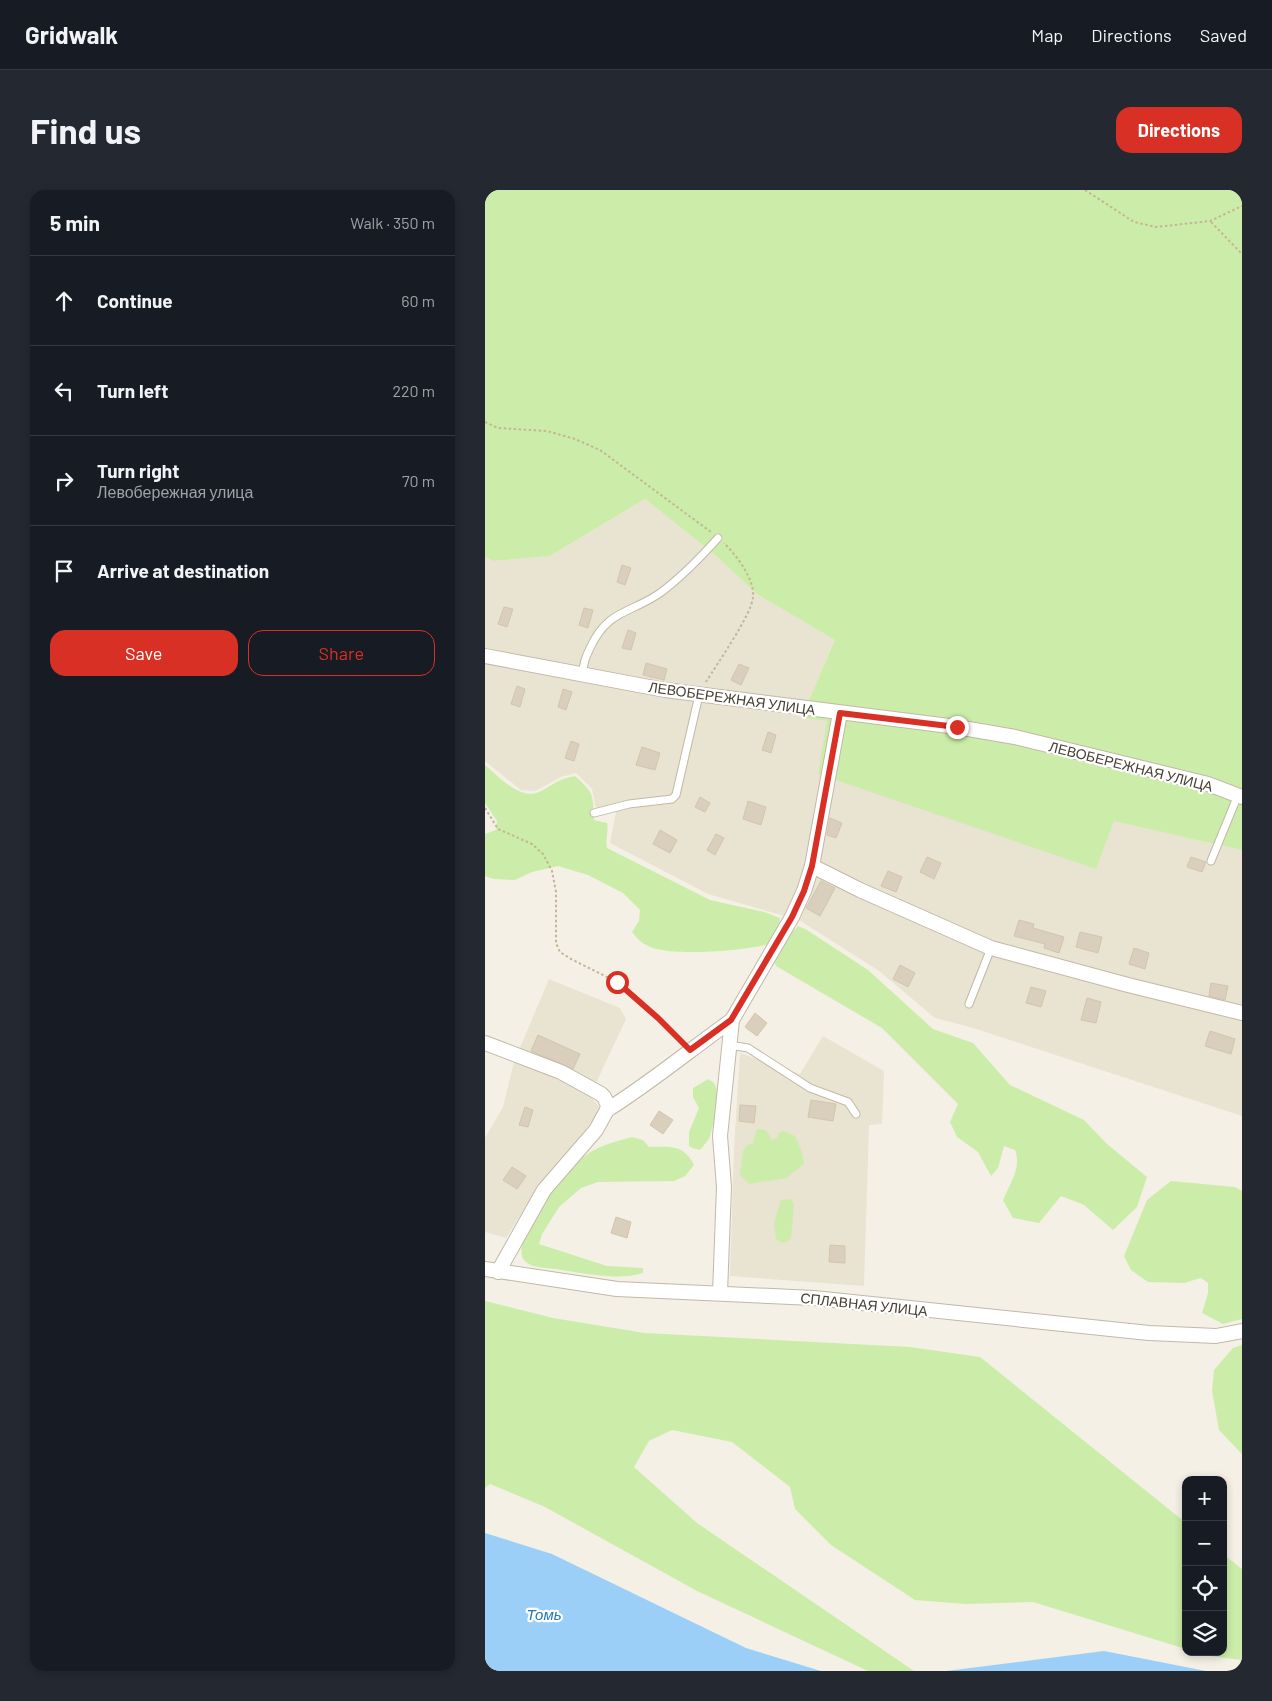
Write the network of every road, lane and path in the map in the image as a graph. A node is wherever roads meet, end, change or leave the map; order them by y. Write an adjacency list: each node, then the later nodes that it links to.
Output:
1 (1085, 190): 3 (path)
2 (1242, 206): 3 (path)
3 (1210, 221): 4 (path)
4 (1242, 254)
5 (485, 422): 6 (path)
6 (719, 538): 8 (lane); 9 (path)
7 (485, 656): 8 (street, ЛЕВОБЕРЕЖНАЯ УЛИЦА)
8 (583, 673): 9 (street, ЛЕВОБЕРЕЖНАЯ УЛИЦА)
9 (699, 695): 10 (street, ЛЕВОБЕРЕЖНАЯ УЛИЦА); 13 (lane)
10 (840, 713): 11 (street, ЛЕВОБЕРЕЖНАЯ УЛИЦА); 15 (street)
11 (1240, 796): 14 (lane)
12 (485, 808): 22 (path)
13 (594, 813)
14 (1211, 861)
15 (812, 866): 16 (street); 19 (street)
16 (991, 948): 17 (lane); 18 (street)
17 (969, 1004)
18 (1242, 1013)
19 (731, 1020): 21 (street); 22 (street)
20 (485, 1044): 23 (street)
21 (729, 1045): 24 (lane); 26 (street)
22 (690, 1050): 23 (street)
23 (607, 1110): 25 (street)
24 (857, 1114)
25 (491, 1270): 26 (street, СПЛАВНАЯ УЛИЦА)
26 (719, 1293): 27 (street, СПЛАВНАЯ УЛИЦА)
27 (1242, 1331)

